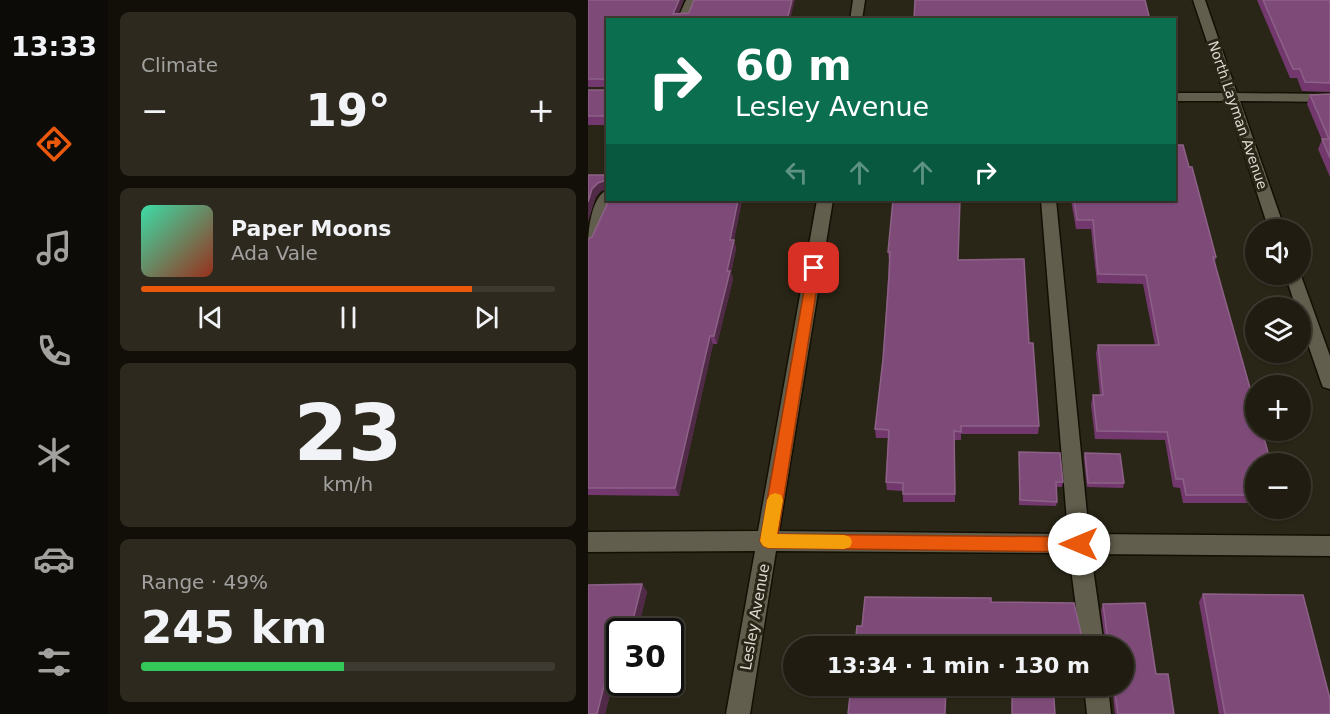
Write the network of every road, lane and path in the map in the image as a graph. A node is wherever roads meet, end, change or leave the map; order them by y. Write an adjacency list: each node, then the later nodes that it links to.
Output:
1 (692, 0): 4 (street)
2 (859, 0): 5 (street)
3 (1199, 0): 7 (street, North Layman Avenue)
4 (684, 18)
5 (856, 18)
6 (1176, 96): 7 (street)
7 (1232, 97): 8 (street); 12 (street, North Layman Avenue)
8 (1330, 98)
9 (606, 200): 13 (street)
10 (825, 201): 16 (street, Lesley Avenue)
11 (1049, 201): 18 (street)
12 (1273, 219)
13 (588, 241)
14 (1297, 285): 15 (street)
15 (1330, 382)
16 (768, 541): 17 (street); 18 (street); 22 (street, Lesley Avenue)
17 (588, 542)
18 (1079, 544): 19 (street); 20 (street)
19 (1330, 546)
20 (1091, 636)
21 (1097, 696): 23 (street)
22 (738, 714)
23 (1099, 714)

